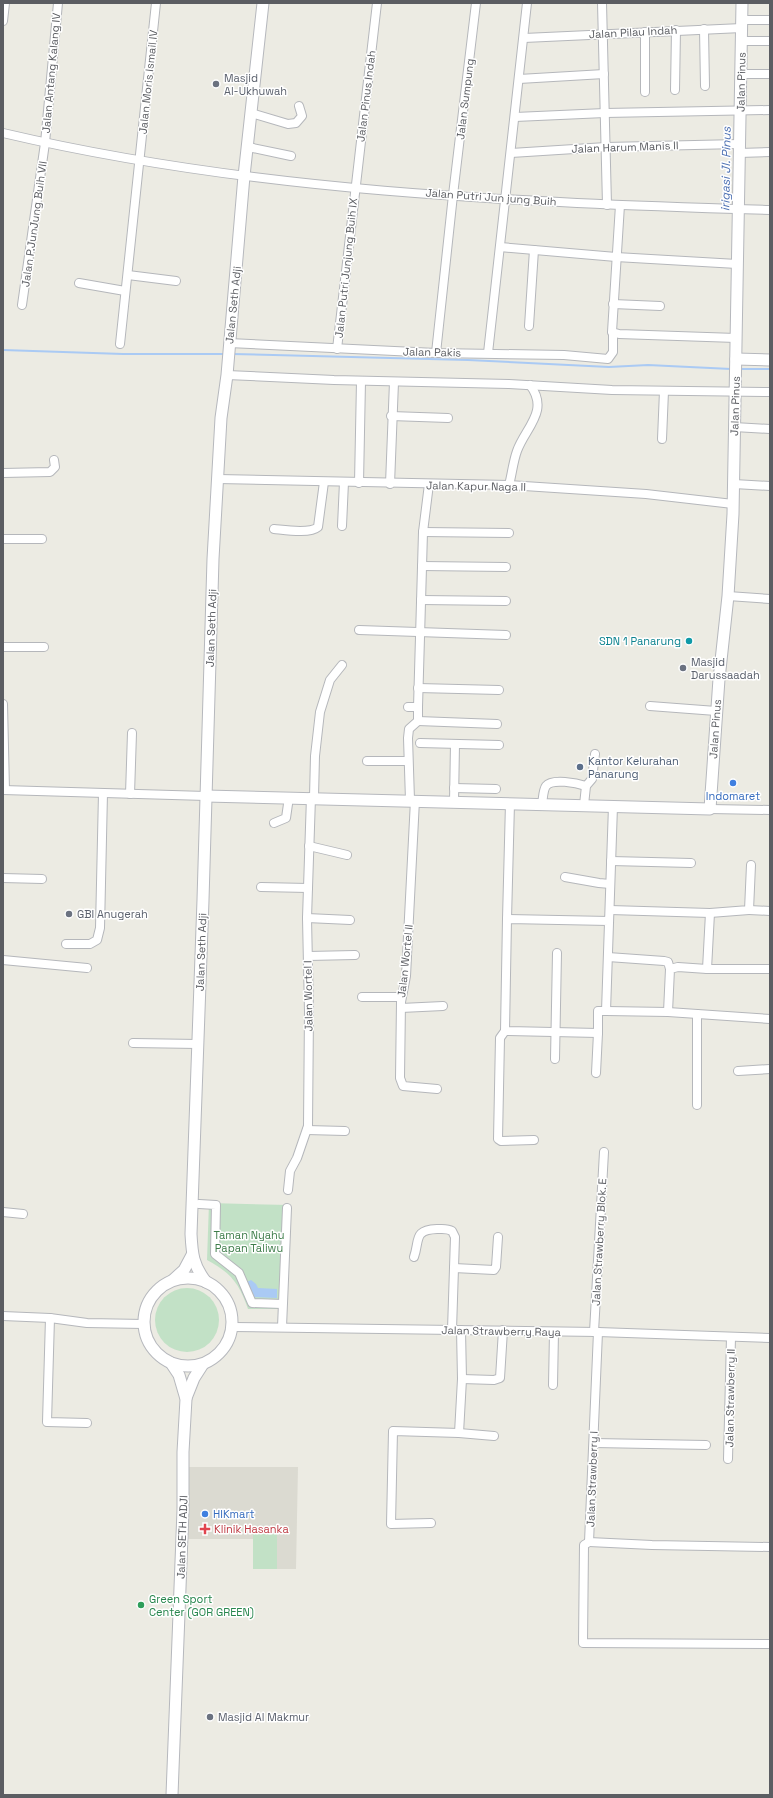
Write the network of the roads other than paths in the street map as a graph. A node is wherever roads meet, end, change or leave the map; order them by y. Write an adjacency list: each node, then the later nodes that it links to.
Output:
1 (5, 3): 11 (street)
2 (58, 3): 34 (street, Jalan Antang Kalang IV)
3 (156, 3): 41 (street, Jalan Moris Ismail IV)
4 (263, 3): 30 (street, Jalan Seth Adji)
5 (377, 3): 43 (street, Jalan Pinus Indah)
6 (476, 3): 44 (street, Jalan Sumpung)
7 (527, 3): 17 (street)
8 (602, 3): 16 (street)
9 (742, 3): 12 (street, Jalan Pinus)
10 (770, 20): 12 (street, Jalan Pilau Indah)
11 (3, 21)
12 (742, 24): 13 (street, Jalan Pilau Indah); 18 (street, Jalan Pinus)
13 (704, 29): 14 (street, Jalan Pilau Indah); 24 (street)
14 (676, 30): 15 (street, Jalan Pilau Indah); 25 (street)
15 (645, 32): 16 (street, Jalan Pilau Indah); 26 (street)
16 (603, 34): 17 (street, Jalan Pilau Indah); 20 (street)
17 (524, 38): 23 (street)
18 (742, 41): 19 (street); 21 (street, Jalan Pinus)
19 (770, 41)
20 (604, 74): 23 (street); 31 (street)
21 (741, 74): 22 (street); 28 (street, Jalan Pinus)
22 (770, 74)
23 (519, 79): 32 (street)
24 (705, 86)
25 (675, 90)
26 (645, 92)
27 (299, 106): 30 (street)
28 (740, 110): 29 (street); 31 (street); 37 (street, Jalan Pinus)
29 (770, 110)
30 (251, 113): 35 (street, Jalan Seth Adji)
31 (605, 113): 32 (street); 36 (street)
32 (515, 118): 39 (street)
33 (3, 132): 34 (street, Jalan Putri Jun jung Buih)
34 (45, 143): 41 (street, Jalan Putri Jun jung Buih); 59 (street, Jalan P.JunJung Buih VII)
35 (248, 147): 40 (street); 42 (street, Jalan Seth Adji)
36 (606, 147): 37 (street, Jalan Harum Manis II); 39 (street, Jalan Harum Manis II); 46 (street)
37 (739, 148): 38 (street, Jalan Harum Manis II); 48 (street, Jalan Pinus)
38 (770, 152)
39 (511, 153): 45 (street)
40 (291, 156)
41 (141, 161): 42 (street, Jalan Putri Jun jung Buih); 54 (street, Jalan Moris Ismail IV)
42 (244, 176): 43 (street, Jalan Putri Jun jung Buih); 65 (street, Jalan Seth Adji)
43 (355, 188): 44 (street, Jalan Putri Jun jung Buih); 66 (street, Jalan Putri Junjung Buih IX)
44 (453, 195): 45 (street, Jalan Putri Jun jung Buih); 67 (street, Jalan Sumpung)
45 (506, 198): 46 (street, Jalan Putri Jun jung Buih); 50 (street)
46 (607, 205): 47 (street, Jalan Putri Jun jung Buih)
47 (620, 205): 48 (street, Jalan Putri Jun jung Buih); 52 (street)
48 (739, 209): 49 (street, Jalan Putri Jun jung Buih); 53 (street, Jalan Pinus)
49 (770, 210)
50 (500, 247): 51 (street); 68 (street)
51 (534, 250): 52 (street); 61 (street)
52 (616, 257): 53 (street); 58 (street)
53 (738, 264): 63 (street, Jalan Pinus)
54 (128, 275): 55 (street); 57 (street, Jalan Moris Ismail IV)
55 (176, 281)
56 (79, 283): 57 (street)
57 (125, 291): 64 (street, Jalan Moris Ismail IV)
58 (614, 304): 60 (street); 62 (street)
59 (22, 305)
60 (660, 306)
61 (529, 326)
62 (613, 333): 63 (street); 68 (street, Jalan Pakis)
63 (736, 338): 70 (street, Jalan Pinus)
64 (120, 344)
65 (229, 345): 66 (street, Jalan Pakis); 71 (street, Jalan Seth Adji)
66 (337, 348): 67 (street, Jalan Pakis)
67 (436, 352): 68 (street, Jalan Pakis)
68 (488, 352)
69 (770, 360): 70 (street)
70 (736, 362): 76 (street, Jalan Pinus)
71 (227, 375): 72 (street); 85 (street, Jalan Seth Adji)
72 (361, 381): 73 (street); 88 (street)
73 (394, 382): 74 (street); 78 (street)
74 (530, 386): 75 (street); 92 (street)
75 (664, 391): 76 (street); 82 (street)
76 (736, 391): 77 (street); 80 (street, Jalan Pinus)
77 (770, 392)
78 (391, 416): 79 (street); 89 (street)
79 (448, 418)
80 (734, 427): 81 (street); 91 (street, Jalan Pinus)
81 (770, 429)
82 (662, 439)
83 (54, 460): 84 (street)
84 (3, 474)
85 (218, 479): 86 (street, Jalan Kapur Naga II); 135 (street, Jalan Seth Adji)
86 (324, 482): 87 (street, Jalan Kapur Naga II); 96 (street)
87 (344, 482): 88 (street, Jalan Kapur Naga II); 95 (street)
88 (360, 483): 89 (street, Jalan Kapur Naga II)
89 (390, 484): 90 (street, Jalan Kapur Naga II)
90 (429, 484): 92 (street, Jalan Kapur Naga II); 97 (street)
91 (734, 484): 93 (street); 94 (street, Jalan Pinus)
92 (509, 485): 94 (street, Jalan Kapur Naga II)
93 (770, 486)
94 (733, 504): 103 (street, Jalan Pinus)
95 (342, 526)
96 (274, 529)
97 (423, 532): 98 (street); 101 (street)
98 (509, 532)
99 (3, 538): 100 (street)
100 (42, 539)
101 (422, 566): 102 (street); 104 (street)
102 (506, 567)
103 (728, 596): 105 (street); 119 (street, Jalan Pinus)
104 (421, 600): 106 (street); 108 (street)
105 (770, 600)
106 (506, 601)
107 (360, 630): 108 (street)
108 (421, 633): 109 (street); 113 (street)
109 (506, 635)
110 (3, 647): 111 (street)
111 (44, 647)
112 (342, 665): 137 (street, Jalan Wortel I)
113 (418, 688): 114 (street); 118 (street)
114 (499, 690)
115 (3, 704): 132 (street)
116 (650, 706): 119 (street)
117 (408, 707): 118 (street)
118 (418, 707): 120 (street)
119 (716, 711): 144 (street, Jalan Pinus)
120 (418, 722): 121 (street); 128 (street, Jalan Wortel II)
121 (497, 724)
122 (132, 733): 134 (street)
123 (420, 744): 124 (street)
124 (455, 744): 125 (street); 130 (street)
125 (499, 745)
126 (596, 754): 129 (street)
127 (367, 761): 128 (street)
128 (408, 761): 138 (street, Jalan Wortel II)
129 (586, 786): 141 (street); 142 (street)
130 (454, 788): 131 (street); 139 (street)
131 (496, 789)
132 (4, 790): 133 (street)
133 (104, 793): 134 (street); 166 (street)
134 (130, 794): 135 (street)
135 (206, 796): 136 (street); 188 (street, Jalan Seth Adji)
136 (289, 797): 137 (street); 146 (street)
137 (312, 797): 138 (street); 147 (street, Jalan Wortel I)
138 (413, 800): 139 (street); 177 (street, Jalan Wortel II)
139 (454, 802): 140 (street)
140 (510, 803): 141 (street); 163 (street)
141 (542, 804): 142 (street)
142 (584, 805): 143 (street)
143 (613, 806): 144 (street); 149 (street)
144 (710, 809): 145 (street)
145 (770, 810)
146 (274, 823)
147 (309, 846): 148 (street); 157 (street, Jalan Wortel I)
148 (347, 855)
149 (611, 861): 150 (street); 155 (street)
150 (691, 864)
151 (751, 865): 159 (street)
152 (565, 877): 155 (street)
153 (3, 878): 154 (street)
154 (42, 879)
155 (610, 884): 158 (street)
156 (261, 887): 157 (street)
157 (308, 888): 162 (street, Jalan Wortel I)
158 (610, 910): 161 (street); 165 (street)
159 (749, 910): 160 (street); 161 (street)
160 (770, 911)
161 (710, 913): 174 (street)
162 (307, 918): 164 (street); 169 (street, Jalan Wortel I)
163 (507, 919): 165 (street); 184 (street)
164 (350, 920)
165 (609, 921): 170 (street)
166 (66, 944)
167 (557, 953): 185 (street)
168 (355, 955): 169 (street)
169 (308, 956): 195 (street, Jalan Wortel I)
170 (608, 957): 173 (street); 180 (street)
171 (3, 960): 172 (street)
172 (87, 968)
173 (670, 969): 174 (street); 181 (street)
174 (707, 969): 175 (street)
175 (770, 969)
176 (362, 997): 177 (street)
177 (401, 997): 179 (street, Jalan Wortel II)
178 (443, 1006): 179 (street)
179 (401, 1008): 193 (street, Jalan Wortel II)
180 (606, 1011): 181 (street); 186 (street)
181 (668, 1012): 182 (street)
182 (698, 1014): 183 (street); 194 (street)
183 (770, 1019)
184 (505, 1031): 185 (street); 197 (street)
185 (554, 1032): 186 (street); 189 (street)
186 (598, 1033): 192 (street)
187 (133, 1043): 188 (street)
188 (198, 1044): 205 (street, Jalan Seth Adji)
189 (555, 1059)
190 (770, 1069): 191 (street)
191 (738, 1071)
192 (596, 1073)
193 (437, 1089)
194 (696, 1105)
195 (306, 1130): 196 (street); 199 (street, Jalan Wortel I)
196 (345, 1131)
197 (534, 1140)
198 (604, 1152): 220 (street, Jalan Strawberry Blok. E)
199 (288, 1190)
200 (199, 1204): 210 (street)
201 (287, 1208): 210 (street)
202 (3, 1212): 203 (street)
203 (23, 1214)
204 (498, 1237): 207 (street)
205 (192, 1255): 208 (street); 209 (street)
206 (414, 1257): 207 (street)
207 (454, 1268): 216 (street)
208 (170, 1282): 209 (street); 213 (street)
209 (206, 1282): 214 (street)
210 (282, 1304): 215 (street)
211 (3, 1316): 212 (street)
212 (50, 1318): 213 (street); 228 (street)
213 (144, 1324): 223 (street)
214 (233, 1327): 215 (street, Jalan Strawberry Raya); 224 (street)
215 (282, 1327): 216 (street, Jalan Strawberry Raya)
216 (452, 1330): 217 (street, Jalan Strawberry Raya)
217 (460, 1330): 218 (street, Jalan Strawberry Raya); 225 (street)
218 (503, 1330): 219 (street, Jalan Strawberry Raya); 225 (street)
219 (554, 1332): 220 (street, Jalan Strawberry Raya); 226 (street)
220 (596, 1332): 221 (street, Jalan Strawberry Raya); 231 (street, Jalan Strawberry I)
221 (731, 1337): 222 (street, Jalan Strawberry Raya); 233 (street, Jalan Strawberry II)
222 (770, 1338)
223 (171, 1363): 224 (street); 227 (street)
224 (203, 1364): 227 (street)
225 (462, 1379): 229 (street)
226 (553, 1385)
227 (186, 1399): 238 (street, Jalan SETH ADJI)
228 (87, 1423)
229 (459, 1432): 230 (street); 234 (street)
230 (494, 1436)
231 (594, 1442): 232 (street); 235 (street, Jalan Strawberry I)
232 (706, 1445)
233 (728, 1459)
234 (431, 1523)
235 (589, 1542): 236 (street, Jalan Strawberry I); 237 (street)
236 (770, 1547)
237 (770, 1644)
238 (172, 1795)

